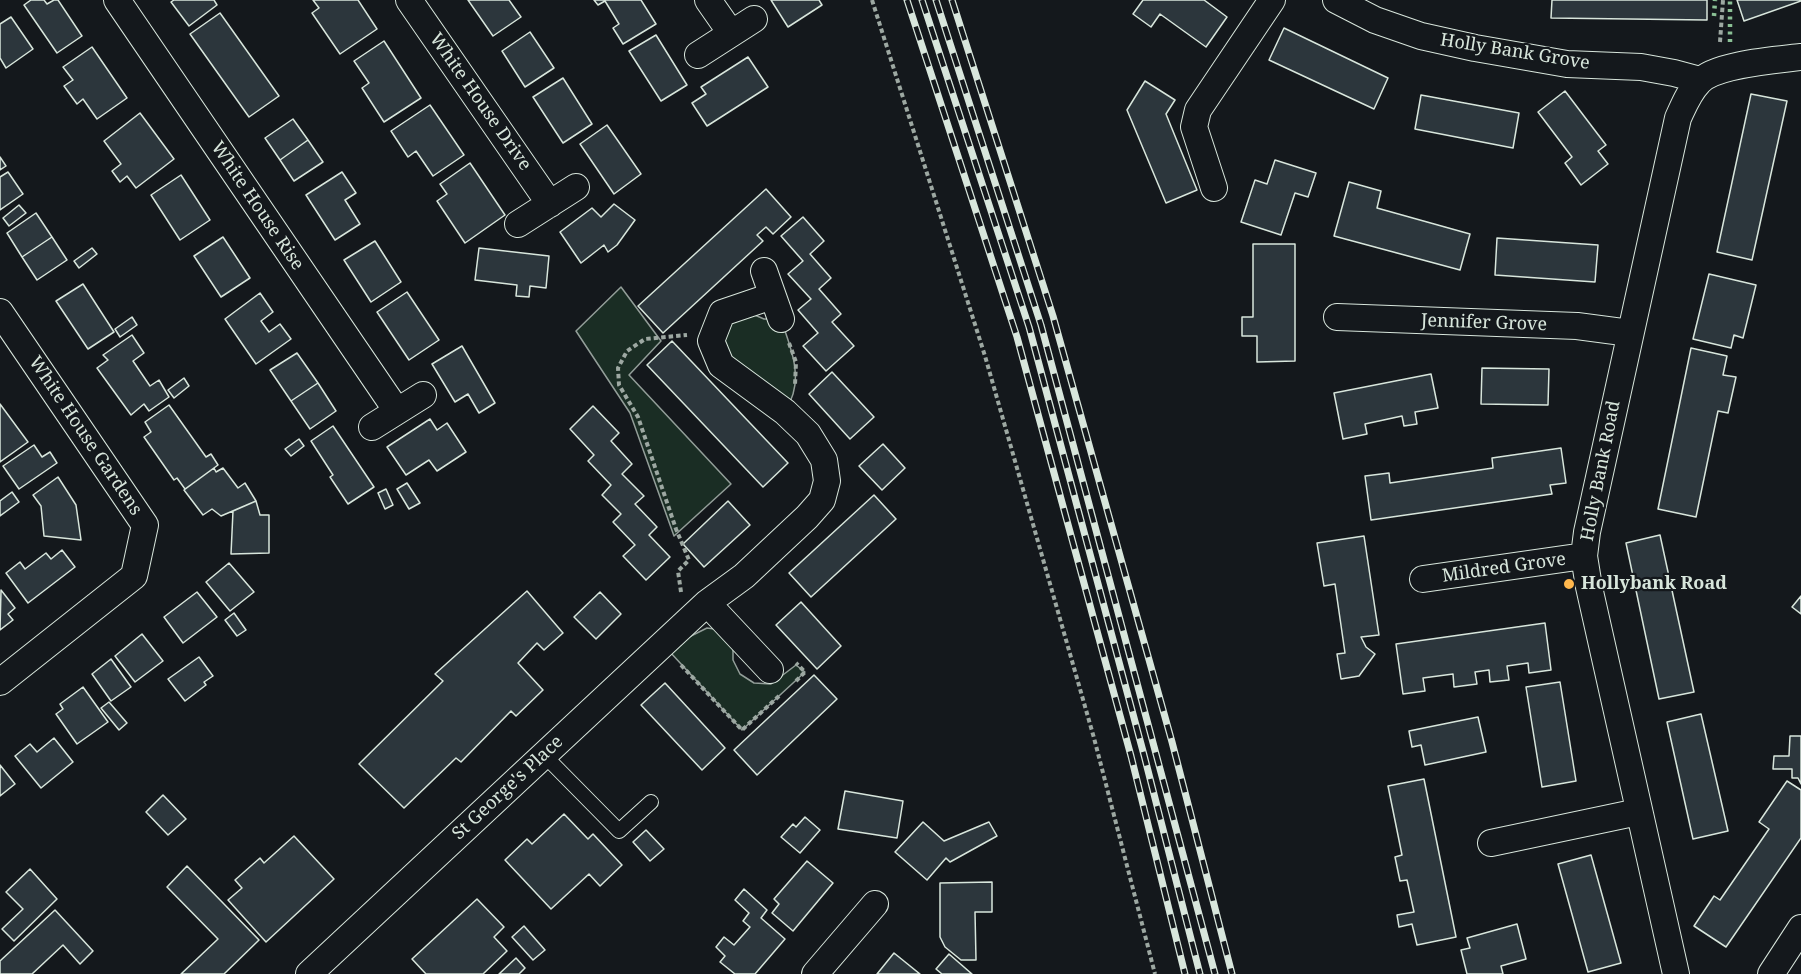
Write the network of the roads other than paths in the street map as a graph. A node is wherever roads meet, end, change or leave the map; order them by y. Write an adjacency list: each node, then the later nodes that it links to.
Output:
1 (117, 0): 20 (street, White House Rise)
2 (409, 0): 13 (street, White House Drive)
3 (708, 0): 7 (street)
4 (1272, 0): 12 (street)
5 (1336, 0): 10 (street, Holly Bank Grove)
6 (754, 19): 7 (street)
7 (731, 33): 8 (street)
8 (698, 56)
9 (1801, 57): 10 (street)
10 (1710, 75): 18 (street, Holly Bank Road)
11 (576, 187): 13 (street)
12 (1214, 188)
13 (550, 204): 14 (street)
14 (518, 225)
15 (764, 272): 24 (street, St George's Place)
16 (0, 312): 26 (street, White House Gardens)
17 (1337, 317): 18 (street, Jennifer Grove)
18 (1630, 333): 22 (street, Holly Bank Road)
19 (423, 395): 20 (street)
20 (397, 411): 21 (street)
21 (372, 427)
22 (1584, 556): 23 (street, Mildred Grove); 29 (street, Holly Bank Road)
23 (1423, 579)
24 (707, 603): 25 (street); 27 (street, St George's Place)
25 (770, 670)
26 (0, 682)
27 (544, 755): 28 (lane); 33 (street, St George's Place)
28 (651, 802)
29 (1638, 812): 30 (street); 35 (street, Holly Bank Road)
30 (1491, 843)
31 (875, 904): 34 (street)
32 (1801, 928): 36 (street)
33 (309, 974)
34 (814, 974)
35 (1676, 974)
36 (1771, 974)

